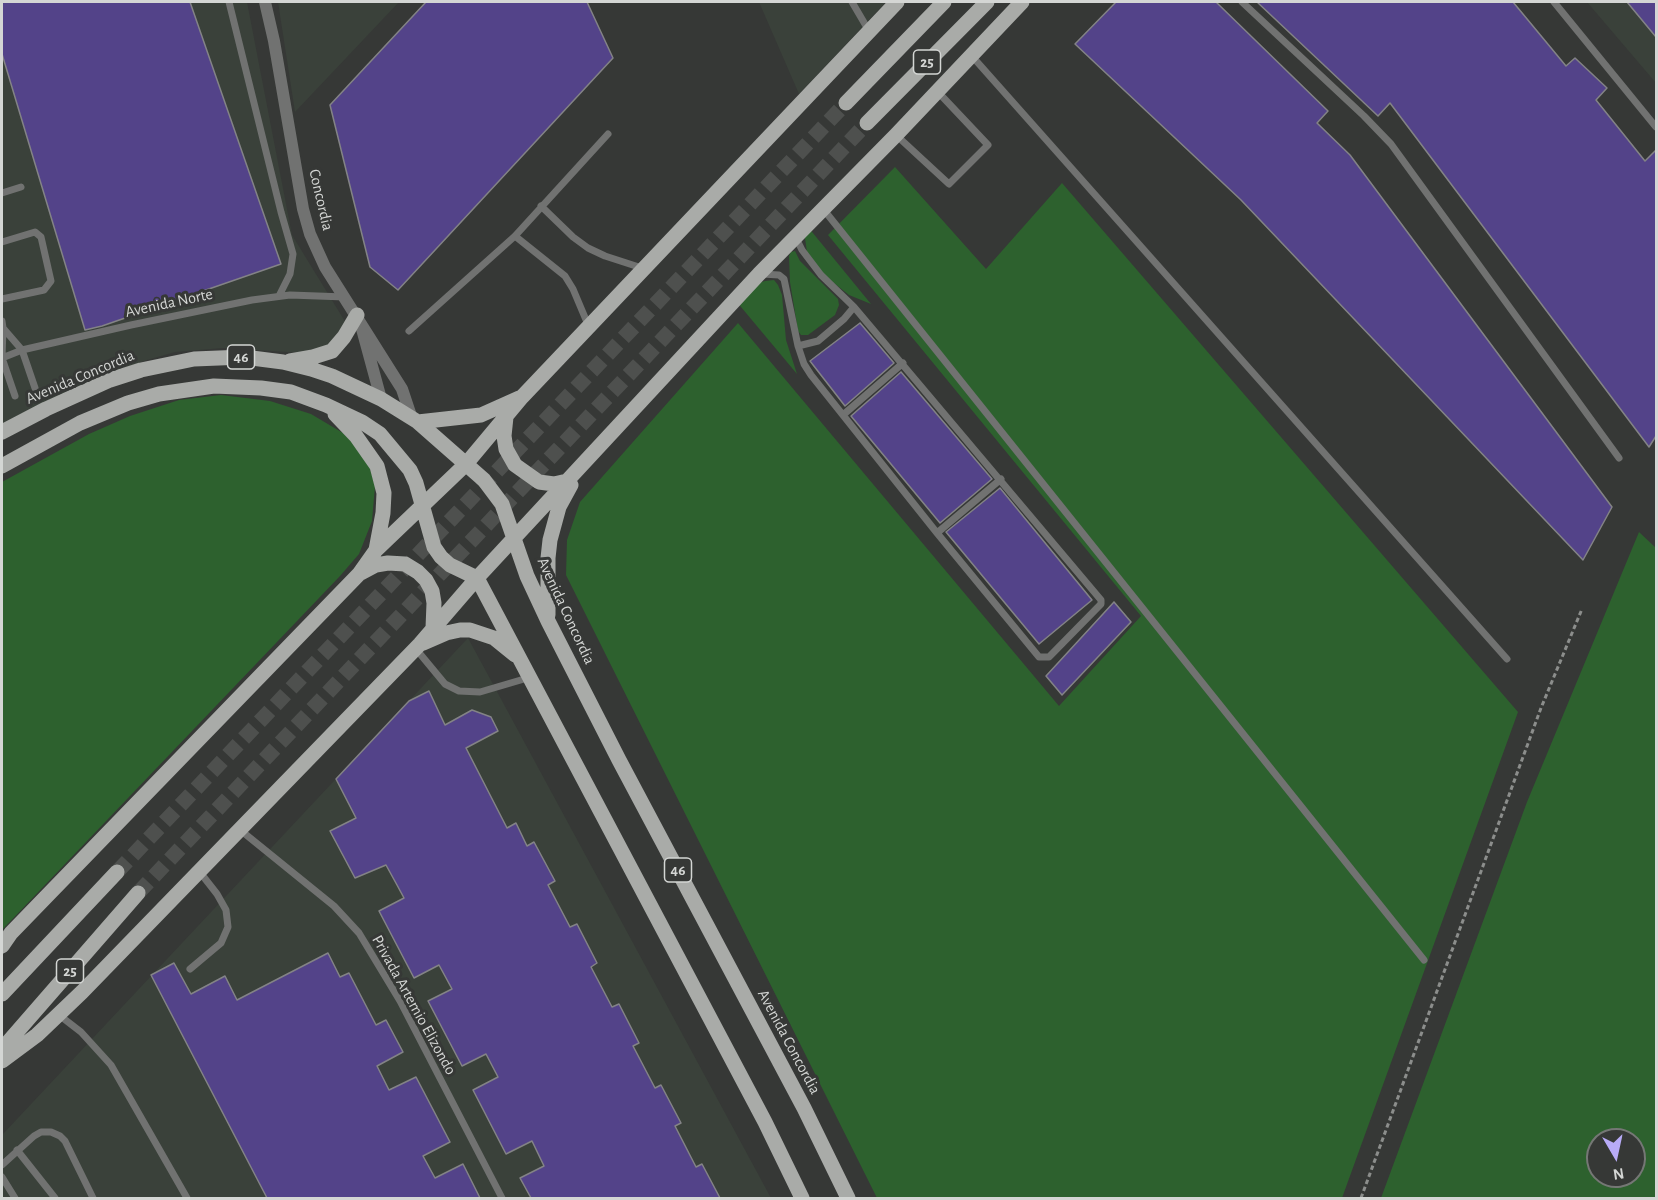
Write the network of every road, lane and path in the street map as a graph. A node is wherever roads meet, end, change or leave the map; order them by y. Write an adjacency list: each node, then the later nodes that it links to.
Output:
1 (229, 2): 27 (lane)
2 (265, 2): 28 (street, Concordia)
3 (852, 2): 10 (lane)
4 (897, 2): 10 (main road)
5 (944, 2): 13 (main road, 25)
6 (987, 2): 14 (main road, 25)
7 (1022, 2): 11 (main road)
8 (1242, 2): 49 (lane)
9 (1554, 2): 15 (lane)
10 (869, 31): 25 (main road)
11 (971, 55): 12 (main road); 64 (lane)
12 (937, 91): 17 (main road); 17 (lane)
13 (846, 103)
14 (867, 123)
15 (1656, 127)
16 (609, 134): 20 (lane)
17 (896, 135): 21 (main road)
18 (21, 187): 19 (lane)
19 (2, 193)
20 (541, 206): 22 (lane); 25 (lane)
21 (824, 210): 23 (main road); 71 (lane)
22 (515, 236): 33 (lane); 34 (lane)
23 (796, 238): 26 (main road); 30 (lane)
24 (2, 242): 29 (lane)
25 (644, 269): 33 (main road)
26 (759, 274): 35 (lane); 52 (main road)
27 (279, 296): 28 (lane, Avenida Norte); 36 (lane, Avenida Norte)
28 (345, 297): 31 (street, Concordia)
29 (2, 299)
30 (854, 307): 35 (lane); 39 (lane)
31 (358, 317): 38 (main road); 43 (street); 47 (street, Concordia)
32 (2, 324): 36 (lane); 37 (lane)
33 (589, 327): 42 (main road)
34 (409, 331)
35 (798, 346): 45 (lane)
36 (22, 350): 37 (lane, Avenida Norte); 40 (lane)
37 (2, 358): 41 (lane)
38 (283, 362): 43 (main road, Avenida Concordia / 46); 48 (main road, Avenida Concordia / 46)
39 (903, 363): 45 (lane); 53 (lane)
40 (35, 388)
41 (15, 396)
42 (522, 397): 46 (main road); 47 (main road)
43 (381, 399): 47 (main road, Avenida Concordia / 46)
44 (326, 405): 51 (main road, 46); 54 (main road, 46); 57 (main road)
45 (843, 415): 55 (lane)
46 (506, 417): 50 (main road); 52 (main road)
47 (415, 421): 50 (main road, Avenida Concordia / 46)
48 (2, 432)
49 (1619, 458)
50 (466, 464): 54 (main road); 56 (main road, Avenida Concordia / 46)
51 (2, 466)
52 (573, 476): 56 (main road); 61 (main road)
53 (1001, 479): 55 (lane); 55 (lane)
54 (423, 507): 57 (main road); 59 (main road, 46)
55 (937, 533)
56 (515, 539): 59 (main road); 61 (main road, Avenida Concordia / 46)
57 (376, 550): 58 (main road)
58 (359, 574): 62 (main road); 70 (main road)
59 (477, 578): 62 (main road); 65 (main road, 46)
60 (1582, 609): 87 (path)
61 (548, 621): 86 (main road, Avenida Concordia / 46)
62 (433, 628): 63 (main road)
63 (418, 646): 65 (main road); 65 (lane); 66 (main road)
64 (1507, 659)
65 (529, 673): 85 (main road, 46)
66 (239, 829): 67 (main road); 84 (lane, Privada Artemio Elizondo)
67 (199, 871): 72 (lane); 74 (main road)
68 (117, 872): 73 (main road, 25)
69 (138, 893): 75 (main road, 25)
70 (2, 946)
71 (1424, 960)
72 (190, 969)
73 (2, 994)
74 (59, 1015): 76 (main road); 83 (lane)
75 (2, 1049)
76 (2, 1061)
77 (17, 1150): 78 (lane); 81 (lane); 82 (lane)
78 (2, 1165)
79 (2, 1178): 80 (lane)
80 (15, 1198)
81 (55, 1198)
82 (93, 1198)
83 (187, 1198)
84 (502, 1198)
85 (802, 1198)
86 (848, 1198)
87 (1361, 1198)

